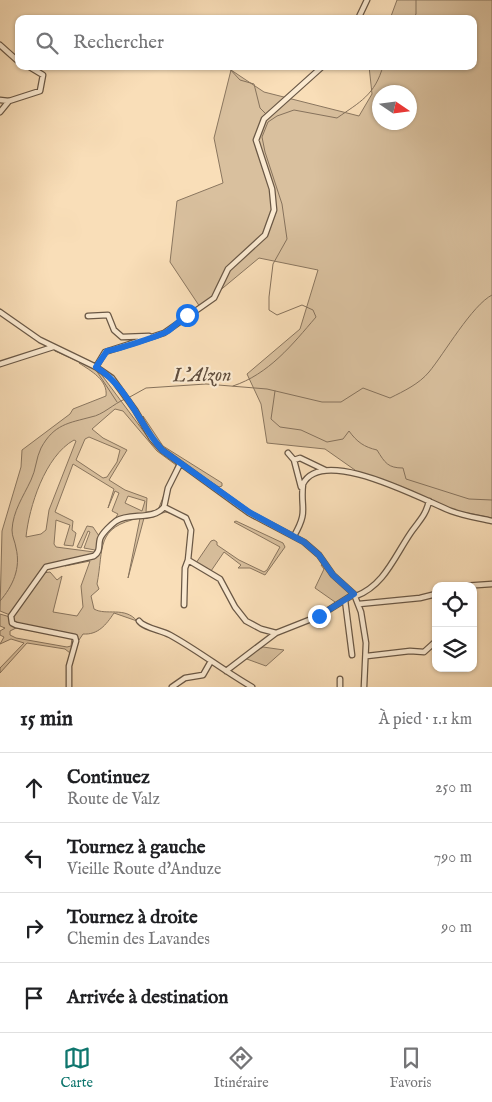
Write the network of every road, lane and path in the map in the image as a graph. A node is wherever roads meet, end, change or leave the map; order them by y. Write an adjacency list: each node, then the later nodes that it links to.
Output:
1 (367, 0): 2 (street)
2 (360, 15)
3 (0, 46): 4 (street)
4 (15, 59)
5 (35, 70): 8 (street)
6 (319, 70): 12 (street)
7 (0, 100): 8 (street)
8 (9, 101): 9 (street)
9 (0, 112)
10 (0, 312): 13 (street)
11 (88, 316): 12 (street)
12 (150, 336): 15 (street)
13 (53, 347): 14 (street); 15 (street)
14 (0, 364)
15 (96, 367): 18 (street)
16 (288, 453): 17 (street)
17 (294, 460): 19 (street); 20 (street)
18 (180, 464): 22 (street); 24 (street)
19 (325, 470): 20 (street); 21 (street)
20 (302, 488): 24 (street)
21 (429, 501): 23 (street); 28 (street)
22 (164, 507): 25 (street); 42 (street)
23 (492, 521)
24 (294, 536): 28 (street)
25 (188, 560): 32 (street); 34 (street)
26 (492, 584): 27 (street)
27 (477, 585)
28 (355, 595): 30 (street); 31 (street)
29 (432, 595): 31 (street)
30 (345, 600): 34 (street); 36 (street)
31 (359, 604): 37 (street)
32 (184, 605)
33 (139, 620): 38 (street)
34 (276, 633): 39 (street)
35 (432, 645): 37 (street)
36 (352, 655)
37 (367, 656): 46 (street)
38 (211, 661): 39 (street); 43 (street)
39 (226, 671): 41 (street)
40 (340, 679): 45 (street)
41 (244, 685): 44 (street)
42 (69, 687)
43 (172, 687)
44 (252, 687)
45 (340, 687)
46 (364, 687)

